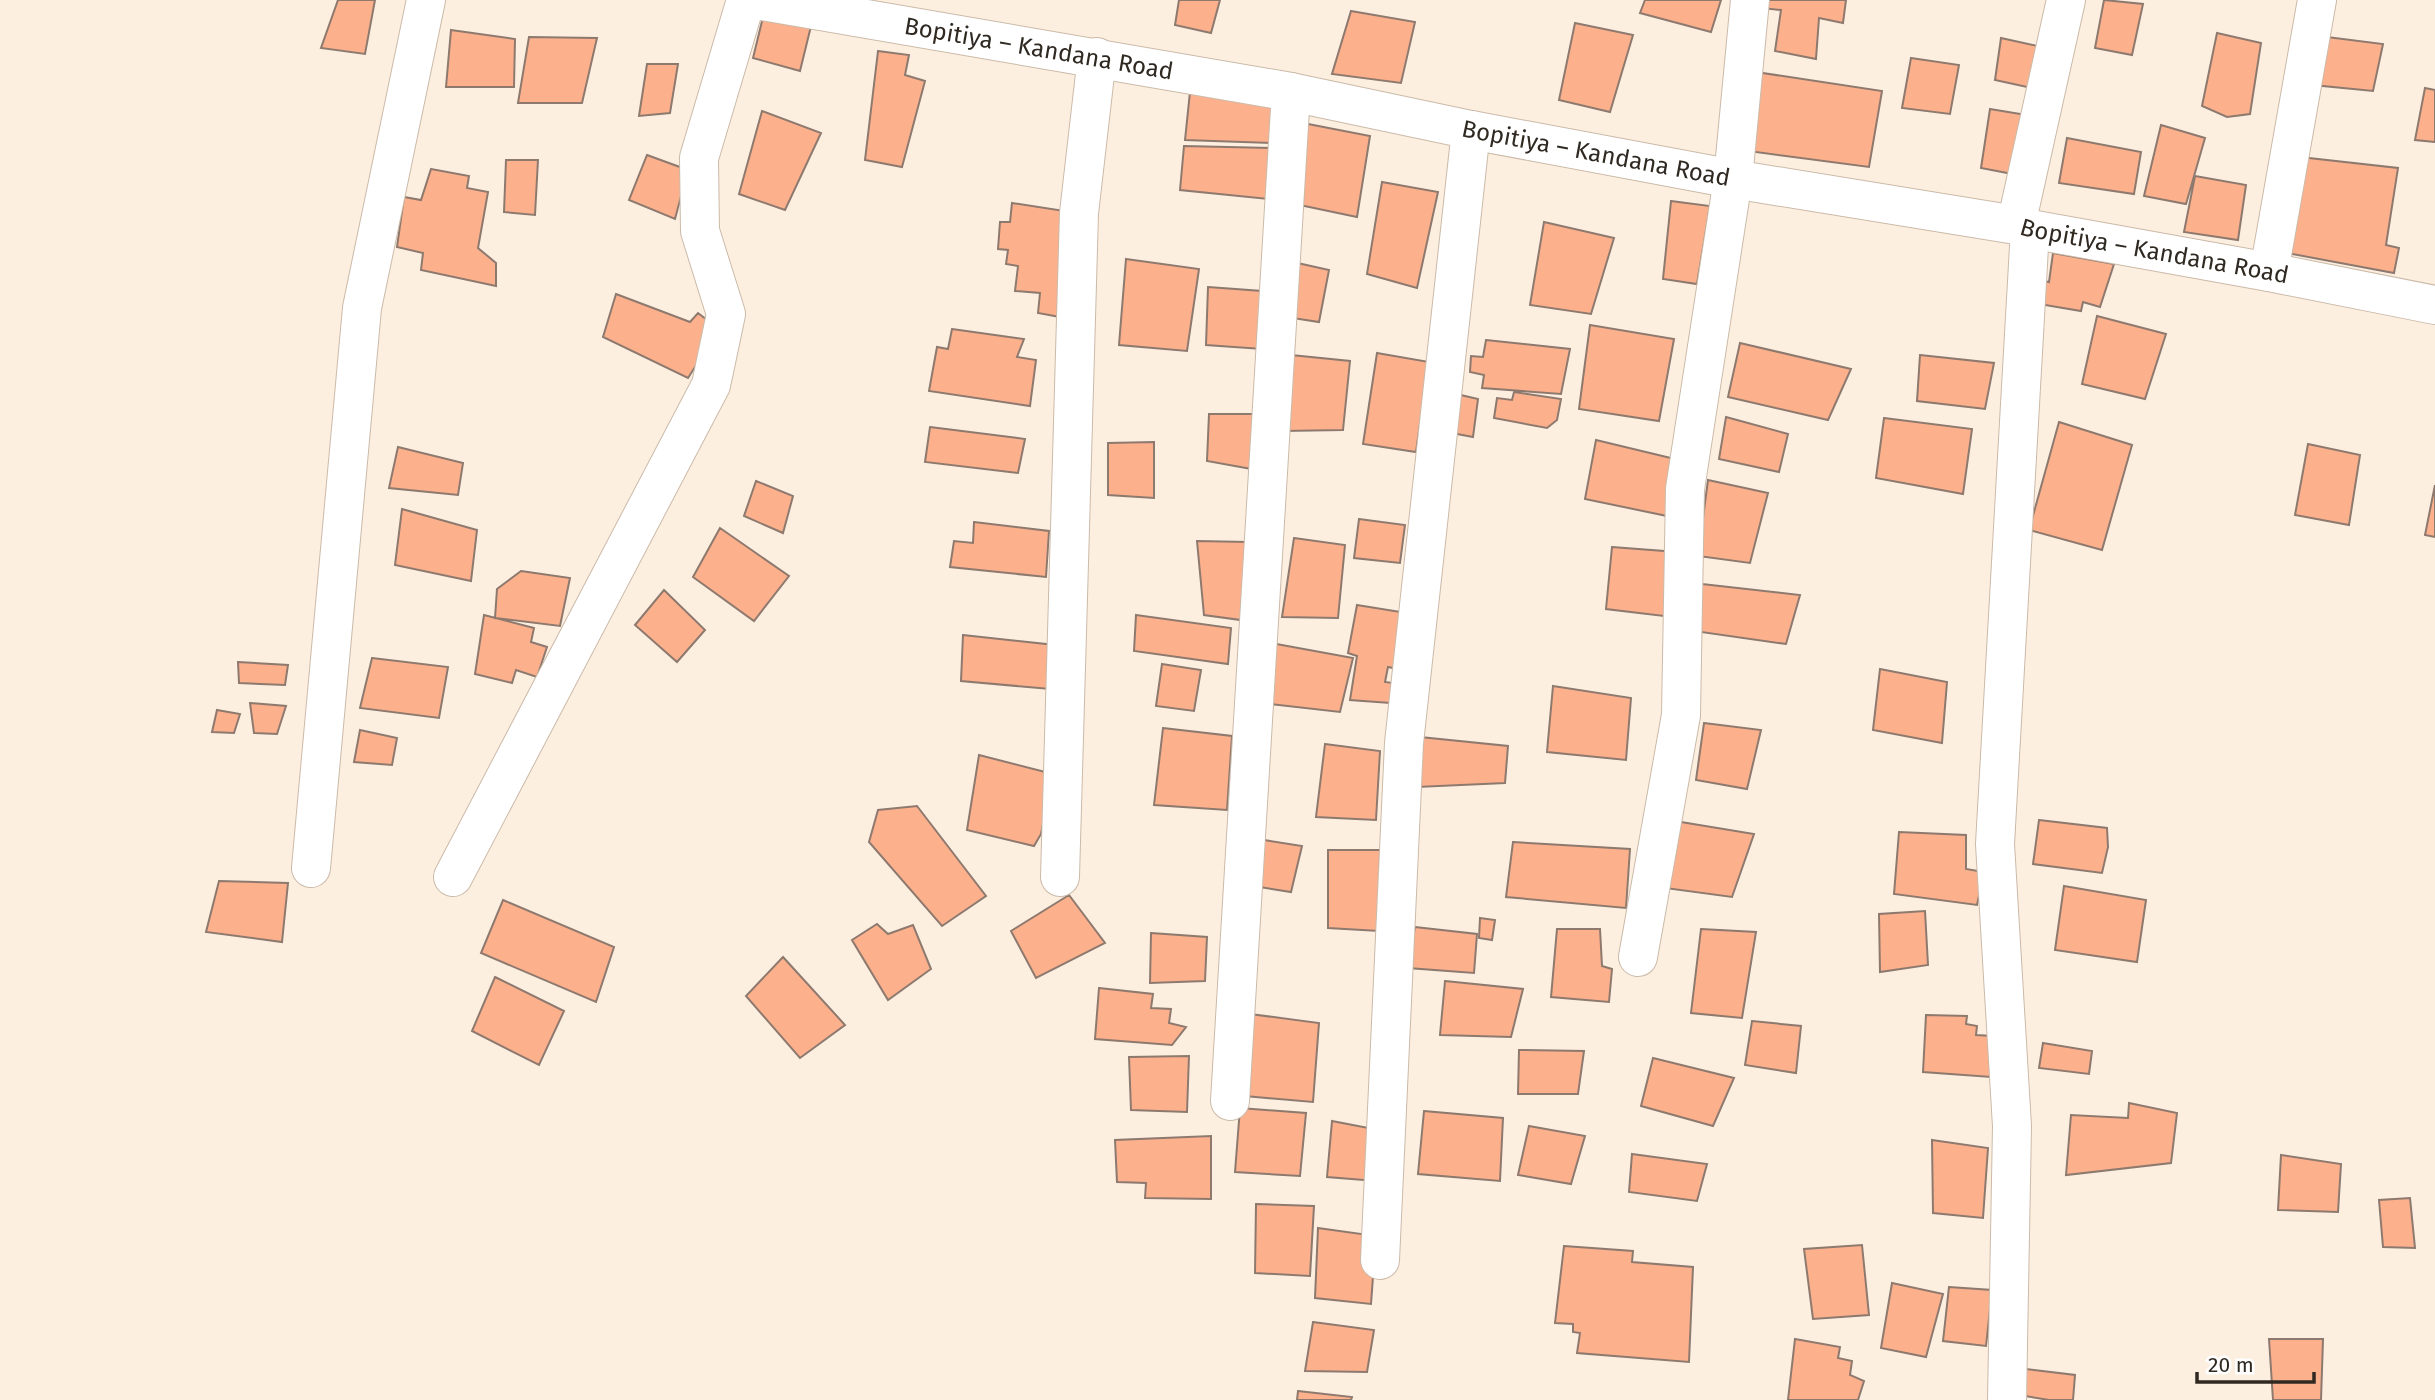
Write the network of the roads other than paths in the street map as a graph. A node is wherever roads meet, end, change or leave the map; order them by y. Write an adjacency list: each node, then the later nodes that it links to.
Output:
1 (426, 0): 14 (street)
2 (746, 0): 15 (street)
3 (757, 0): 7 (street, Bopitiya – Kandana Road)
4 (1750, 0): 10 (street)
5 (2066, 0): 11 (street)
6 (2317, 0): 12 (street)
7 (1097, 57): 8 (street, Bopitiya – Kandana Road); 16 (street)
8 (1291, 92): 9 (street, Bopitiya – Kandana Road); 18 (street)
9 (1471, 130): 10 (street, Bopitiya – Kandana Road); 19 (street)
10 (1733, 179): 11 (street, Bopitiya – Kandana Road); 17 (street)
11 (2023, 227): 12 (street, Bopitiya – Kandana Road); 20 (street)
12 (2269, 272): 13 (street, Bopitiya – Kandana Road)
13 (2435, 305)
14 (311, 868)
15 (453, 877)
16 (1060, 877)
17 (1638, 957)
18 (1230, 1101)
19 (1380, 1260)
20 (2007, 1400)

